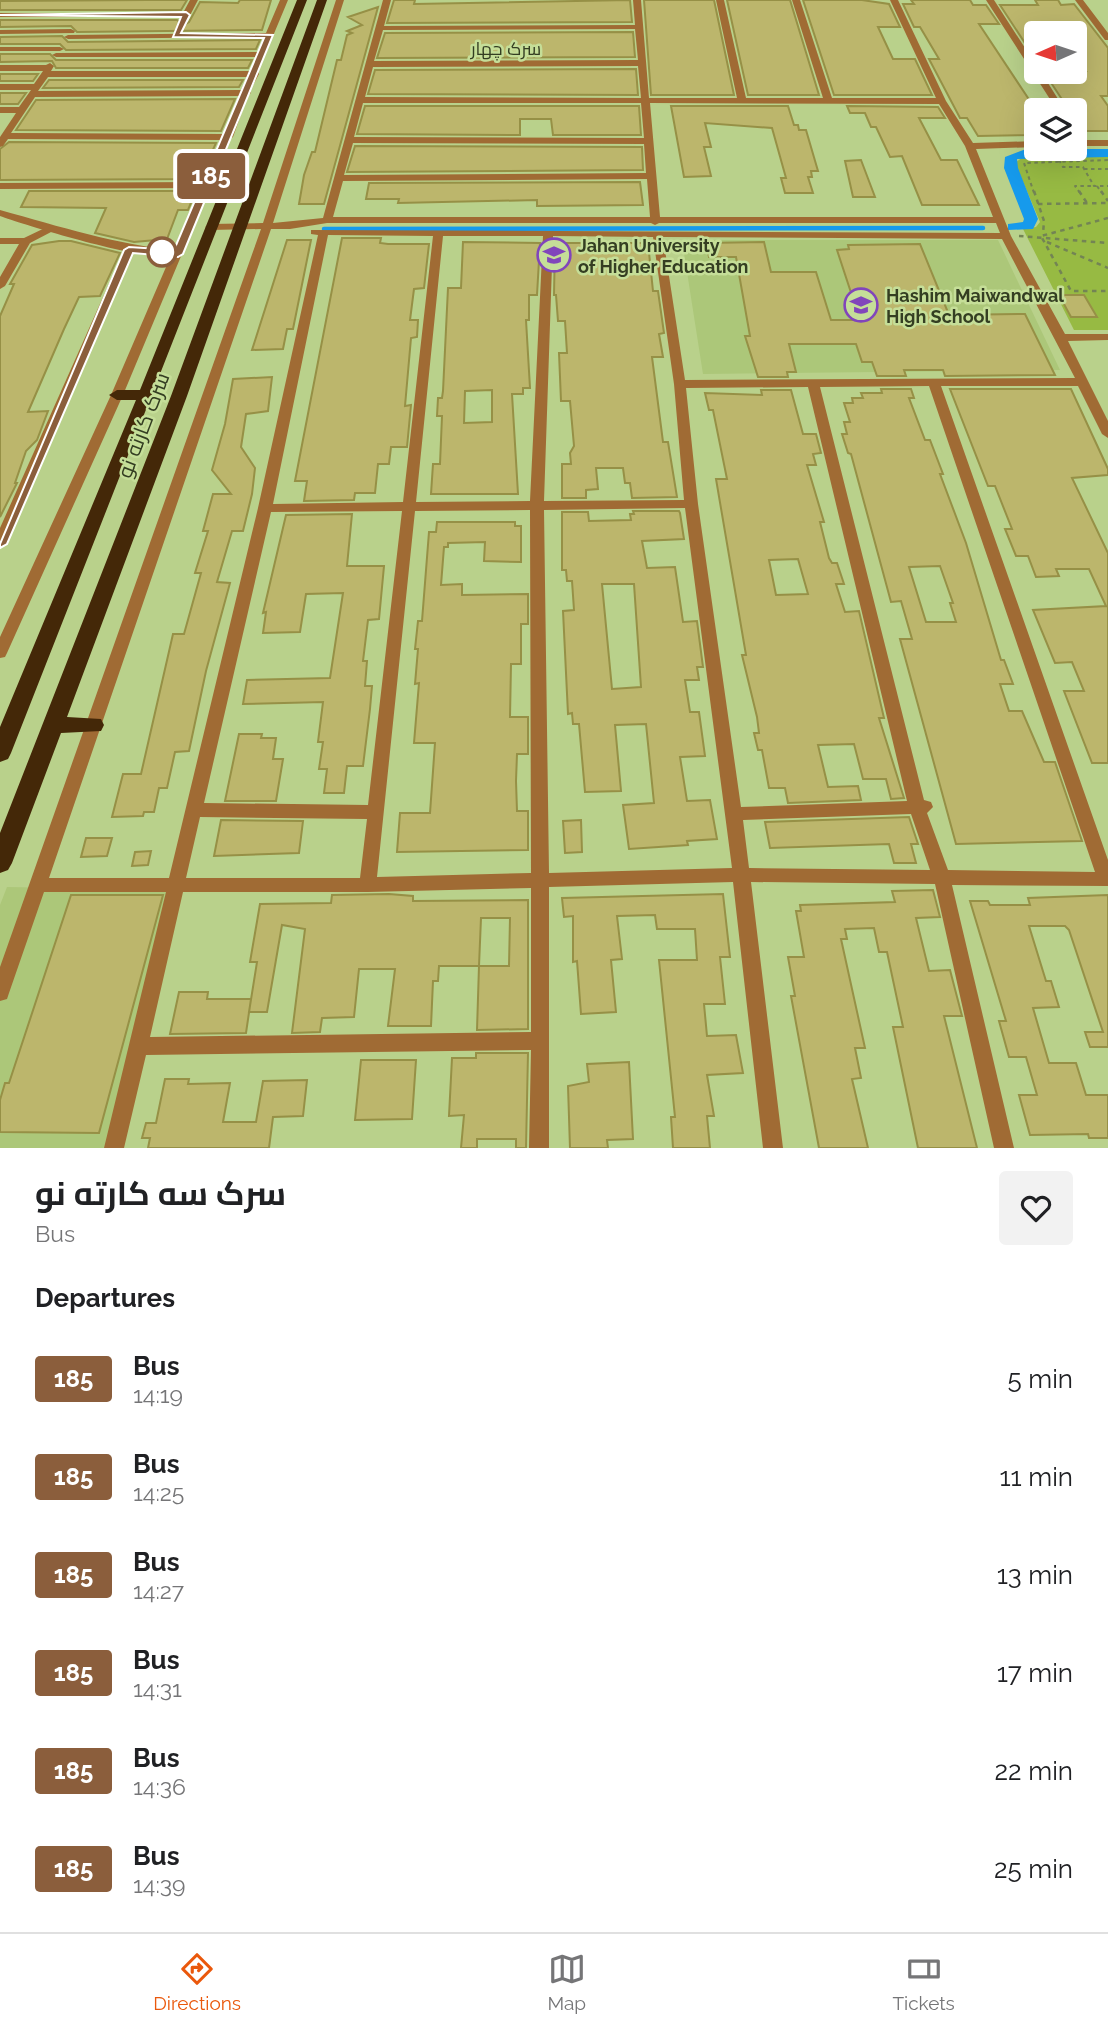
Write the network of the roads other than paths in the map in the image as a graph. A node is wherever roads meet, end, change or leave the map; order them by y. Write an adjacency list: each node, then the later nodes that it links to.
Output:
1 (194, 0): 14 (street)
2 (284, 0): 19 (street)
3 (302, 0): 56 (highway, سرک کارته نو)
4 (322, 0): 57 (highway, سرک کارته نو)
5 (341, 0): 55 (street)
6 (387, 0): 16 (street)
7 (637, 0): 15 (street)
8 (720, 0): 37 (street)
9 (796, 0): 38 (street)
10 (894, 0): 36 (street)
11 (990, 0): 33 (street)
12 (1079, 0): 21 (street)
13 (0, 15): 14 (street)
14 (186, 15): 18 (street)
15 (639, 27): 16 (street); 25 (street)
16 (379, 28): 26 (street)
17 (0, 32): 20 (street)
18 (176, 35): 19 (street); 20 (street)
19 (269, 35): 24 (street)
20 (68, 37): 23 (street)
21 (1108, 38)
22 (0, 49): 23 (street)
23 (58, 52): 24 (street); 28 (street)
24 (263, 54): 29 (street)
25 (642, 63): 26 (street, سرک چهار); 35 (street)
26 (369, 64): 34 (street)
27 (0, 68): 28 (street)
28 (46, 71): 29 (street); 31 (street)
29 (255, 74): 32 (street)
30 (0, 87): 31 (street)
31 (34, 90): 32 (street); 40 (street)
32 (247, 93): 42 (street)
33 (1052, 98)
34 (360, 100): 35 (street); 43 (street)
35 (645, 101): 37 (street); 44 (street)
36 (942, 101): 38 (street); 48 (street)
37 (742, 102): 38 (street)
38 (829, 102)
39 (0, 110): 40 (street)
40 (22, 110): 41 (street)
41 (4, 135): 42 (street)
42 (228, 137): 51 (street)
43 (349, 140): 44 (street); 50 (street)
44 (649, 141): 49 (street)
45 (1087, 143): 46 (street)
46 (1108, 143)
47 (1024, 144): 48 (street)
48 (970, 146): 54 (street)
49 (652, 176): 50 (street); 60 (street)
50 (338, 178): 58 (street)
51 (207, 185): 52 (street); 67 (street)
52 (0, 186)
53 (0, 214): 59 (street)
54 (998, 220): 60 (street); 63 (street)
55 (267, 226): 57 (street); 58 (street); 86 (street)
56 (210, 227): 57 (street); 76 (highway, سرک کارته نو)
57 (239, 227): 85 (highway, سرک کارته نو)
58 (325, 227): 60 (street); 61 (street); 81 (street)
59 (49, 229): 64 (street); 66 (street)
60 (657, 229): 62 (street); 63 (street); 73 (street)
61 (438, 235): 62 (street); 79 (street)
62 (548, 235): 80 (street)
63 (1006, 236): 70 (street)
64 (26, 240): 65 (street); 68 (street)
65 (0, 241)
66 (129, 250): 67 (street); 82 (street)
67 (178, 254): 75 (street)
68 (0, 286)
69 (1108, 337): 70 (street)
70 (1061, 338): 71 (street)
71 (1083, 382): 72 (street); 77 (street)
72 (934, 383): 74 (street); 95 (street)
73 (680, 384): 74 (street); 78 (street)
74 (813, 384): 88 (street)
75 (117, 395): 76 (highway); 83 (street)
76 (146, 395): 87 (highway, سرک کارته نو)
77 (1108, 434)
78 (691, 504): 80 (street); 91 (street)
79 (408, 505): 80 (street); 81 (street); 90 (street)
80 (537, 505): 96 (street)
81 (265, 508): 89 (street)
82 (0, 544)
83 (7, 620): 84 (street)
84 (0, 653)
85 (53, 725): 86 (highway); 92 (highway, سرک کارته نو)
86 (93, 725): 97 (street)
87 (0, 753)
88 (921, 807): 91 (street); 94 (street)
89 (196, 810): 90 (street); 99 (street)
90 (377, 812): 98 (street)
91 (734, 814): 93 (street)
92 (0, 863)
93 (739, 875): 94 (street); 96 (street); 105 (street)
94 (942, 878): 95 (street); 106 (street)
95 (1107, 879)
96 (537, 880): 98 (street); 101 (street)
97 (38, 885): 99 (street); 100 (street)
98 (368, 885): 99 (street)
99 (177, 886): 102 (street)
100 (0, 993)
101 (541, 1041): 102 (street); 104 (street)
102 (139, 1046): 103 (street)
103 (114, 1148)
104 (539, 1148)
105 (773, 1148)
106 (1004, 1148)

